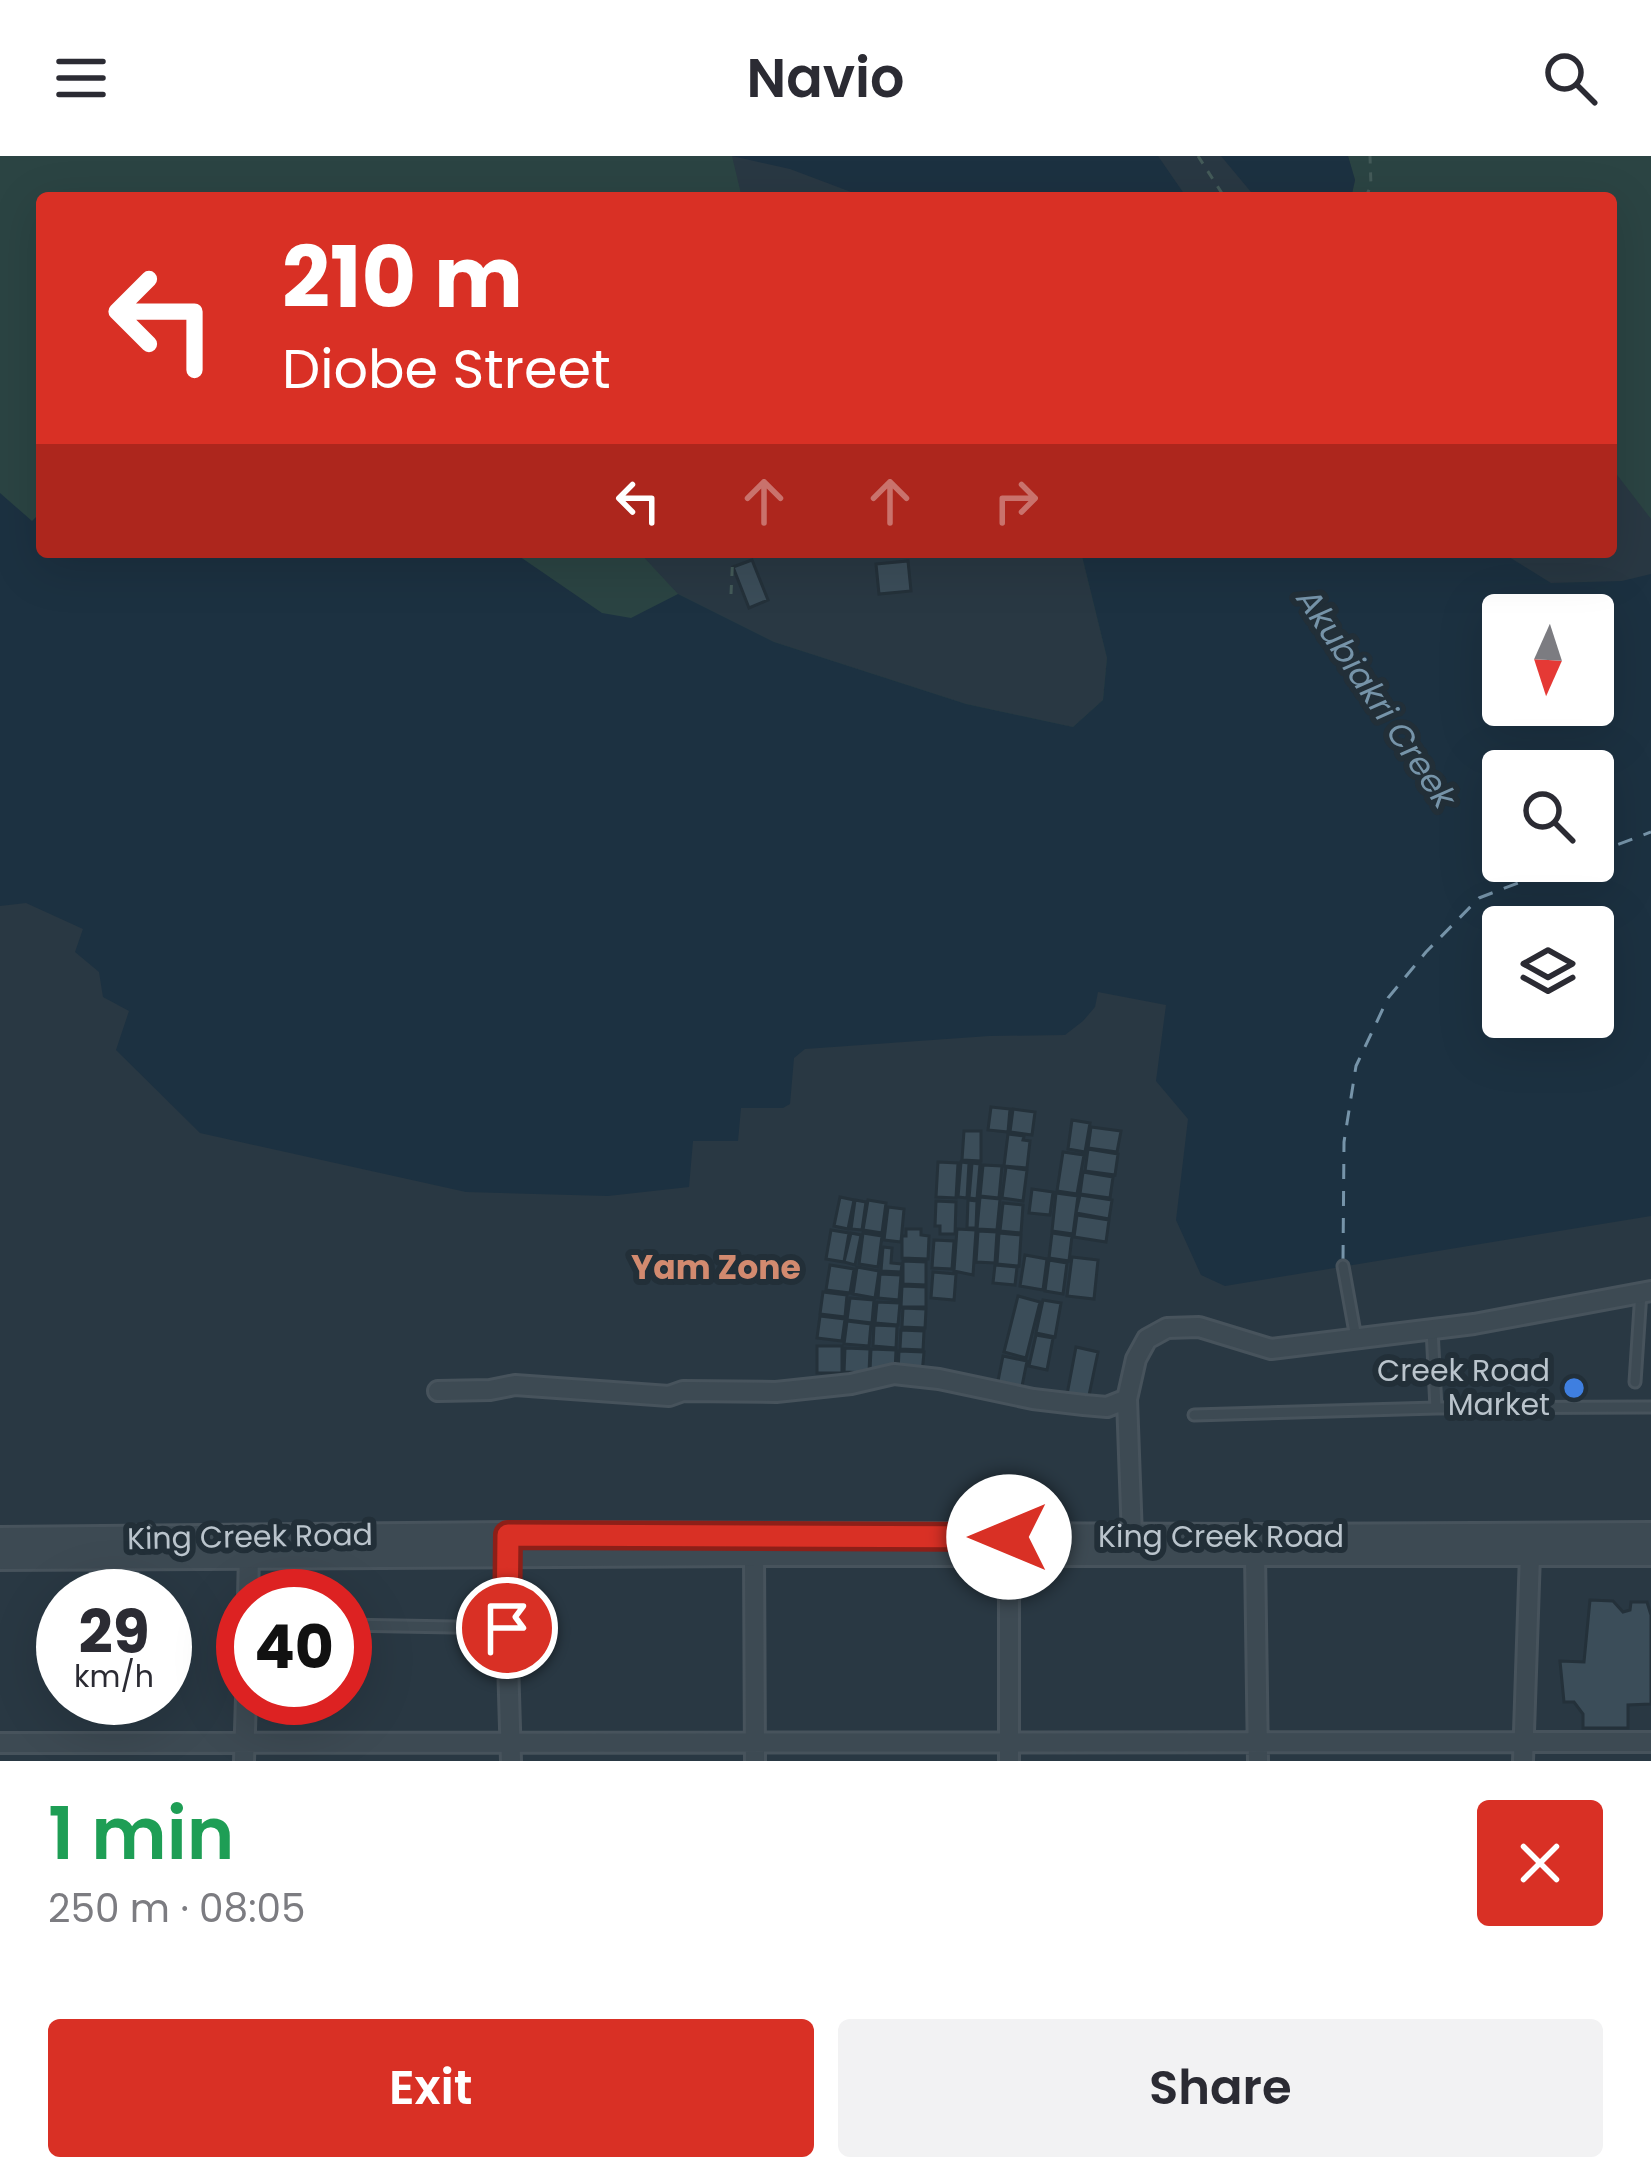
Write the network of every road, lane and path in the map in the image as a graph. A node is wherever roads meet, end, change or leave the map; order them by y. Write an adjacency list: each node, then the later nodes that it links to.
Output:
1 (1198, 156): 3 (path)
2 (1370, 156): 4 (path)
3 (1221, 192)
4 (1368, 192)
5 (733, 558): 6 (path)
6 (731, 594)
7 (1343, 1266): 10 (lane)
8 (1646, 1292): 9 (street); 11 (lane)
9 (1432, 1329): 10 (street); 15 (lane)
10 (1356, 1338): 13 (street)
11 (1634, 1382)
12 (438, 1391): 13 (street)
13 (1127, 1399): 18 (street)
14 (1651, 1407): 15 (lane)
15 (1436, 1408): 16 (lane)
16 (1193, 1415)
17 (1651, 1535): 18 (street, King Creek Road)
18 (1132, 1538): 21 (street, King Creek Road)
19 (0, 1540): 20 (street, King Creek Road)
20 (508, 1545): 21 (street, King Creek Road); 22 (street, King Creek Road); 25 (street, King Creek Road); 30 (street)
21 (1009, 1546): 22 (street, King Creek Road); 26 (street, King Creek Road); 33 (street)
22 (754, 1553): 36 (street)
23 (1651, 1553): 24 (street, King Creek Road)
24 (1530, 1554): 26 (street, King Creek Road); 38 (street)
25 (249, 1555): 27 (street, King Creek Road); 28 (street)
26 (1256, 1555): 37 (street)
27 (0, 1557)
28 (249, 1569)
29 (372, 1625): 30 (lane)
30 (507, 1628): 35 (street)
31 (1651, 1742): 38 (street)
32 (0, 1743): 34 (street)
33 (1009, 1751): 36 (street); 37 (street)
34 (244, 1752): 35 (street)
35 (511, 1752): 36 (street)
36 (755, 1752)
37 (1258, 1752): 38 (street)
38 (1523, 1752)

